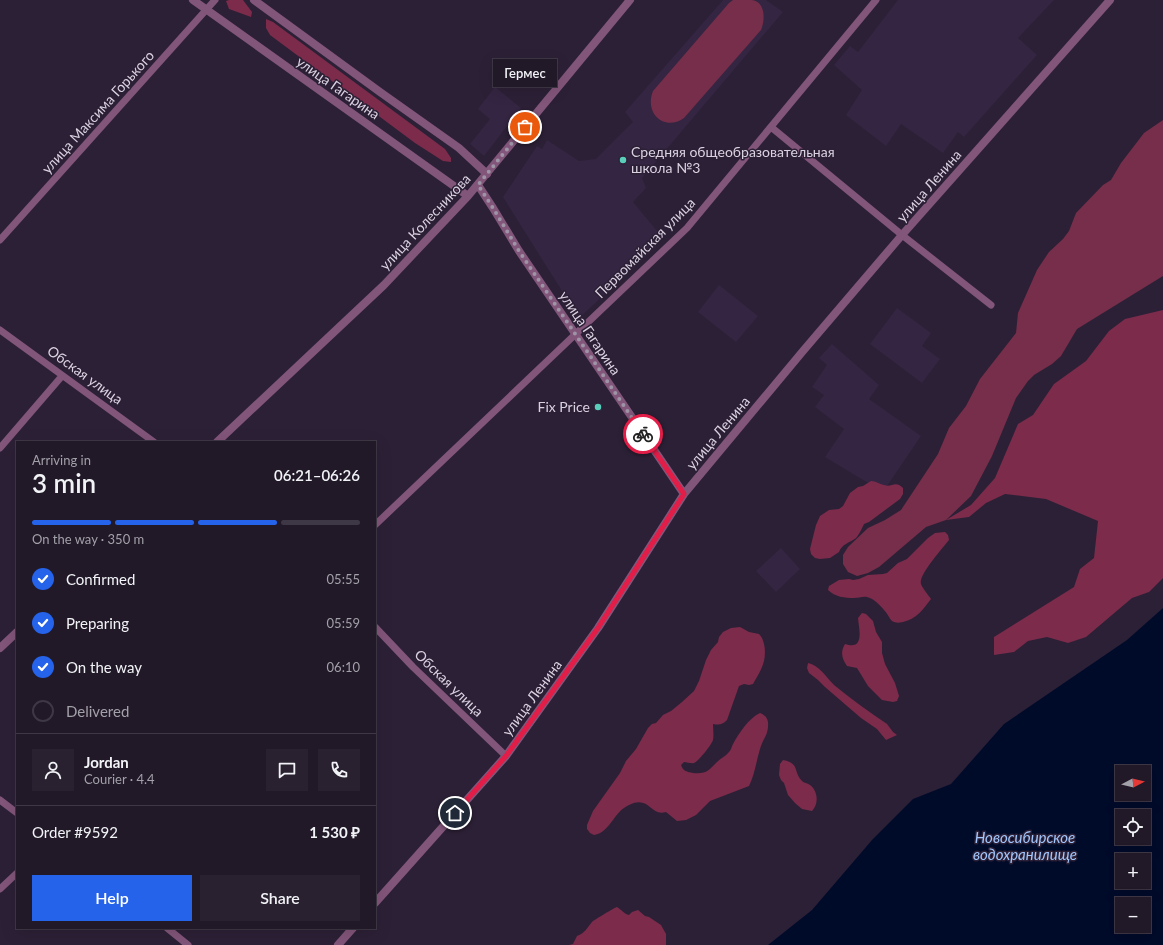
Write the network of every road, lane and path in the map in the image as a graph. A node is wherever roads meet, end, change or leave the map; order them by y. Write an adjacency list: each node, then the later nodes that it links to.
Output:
1 (193, 0): 7 (street, улица Гагарина)
2 (215, 0): 7 (street, улица Максима Горького)
3 (254, 0): 9 (street, улица Гагарина)
4 (630, 0): 9 (street, улица Колесникова)
5 (876, 0): 8 (street, Первомайская улица)
6 (1110, 0): 12 (street, улица Ленина)
7 (206, 10): 11 (street, улица Гагарина); 13 (street, улица Максима Горького)
8 (771, 127): 12 (street); 16 (street, Первомайская улица)
9 (487, 174): 10 (street, улица Колесникова)
10 (478, 185): 11 (street, улица Колесникова); 16 (street, улица Гагарина)
11 (468, 196): 19 (street, улица Колесникова)
12 (902, 235): 14 (street); 21 (street, улица Ленина)
13 (0, 240)
14 (991, 305)
15 (0, 330): 17 (street, Обская улица)
16 (576, 334): 21 (street, улица Гагарина); 22 (street, Первомайская улица)
17 (62, 376): 18 (street, Обская улица); 20 (street)
18 (153, 441)
19 (218, 441)
20 (0, 448)
21 (684, 494): 26 (street, улица Ленина)
22 (376, 524)
23 (376, 628): 26 (street, Обская улица)
24 (16, 633): 25 (street)
25 (0, 648)
26 (506, 756): 31 (street, улица Ленина)
27 (0, 800): 28 (street)
28 (16, 812)
29 (16, 874): 30 (street)
30 (0, 889)
31 (376, 902)
32 (169, 929): 34 (street)
33 (352, 929): 35 (street)
34 (188, 945)
35 (338, 945)

